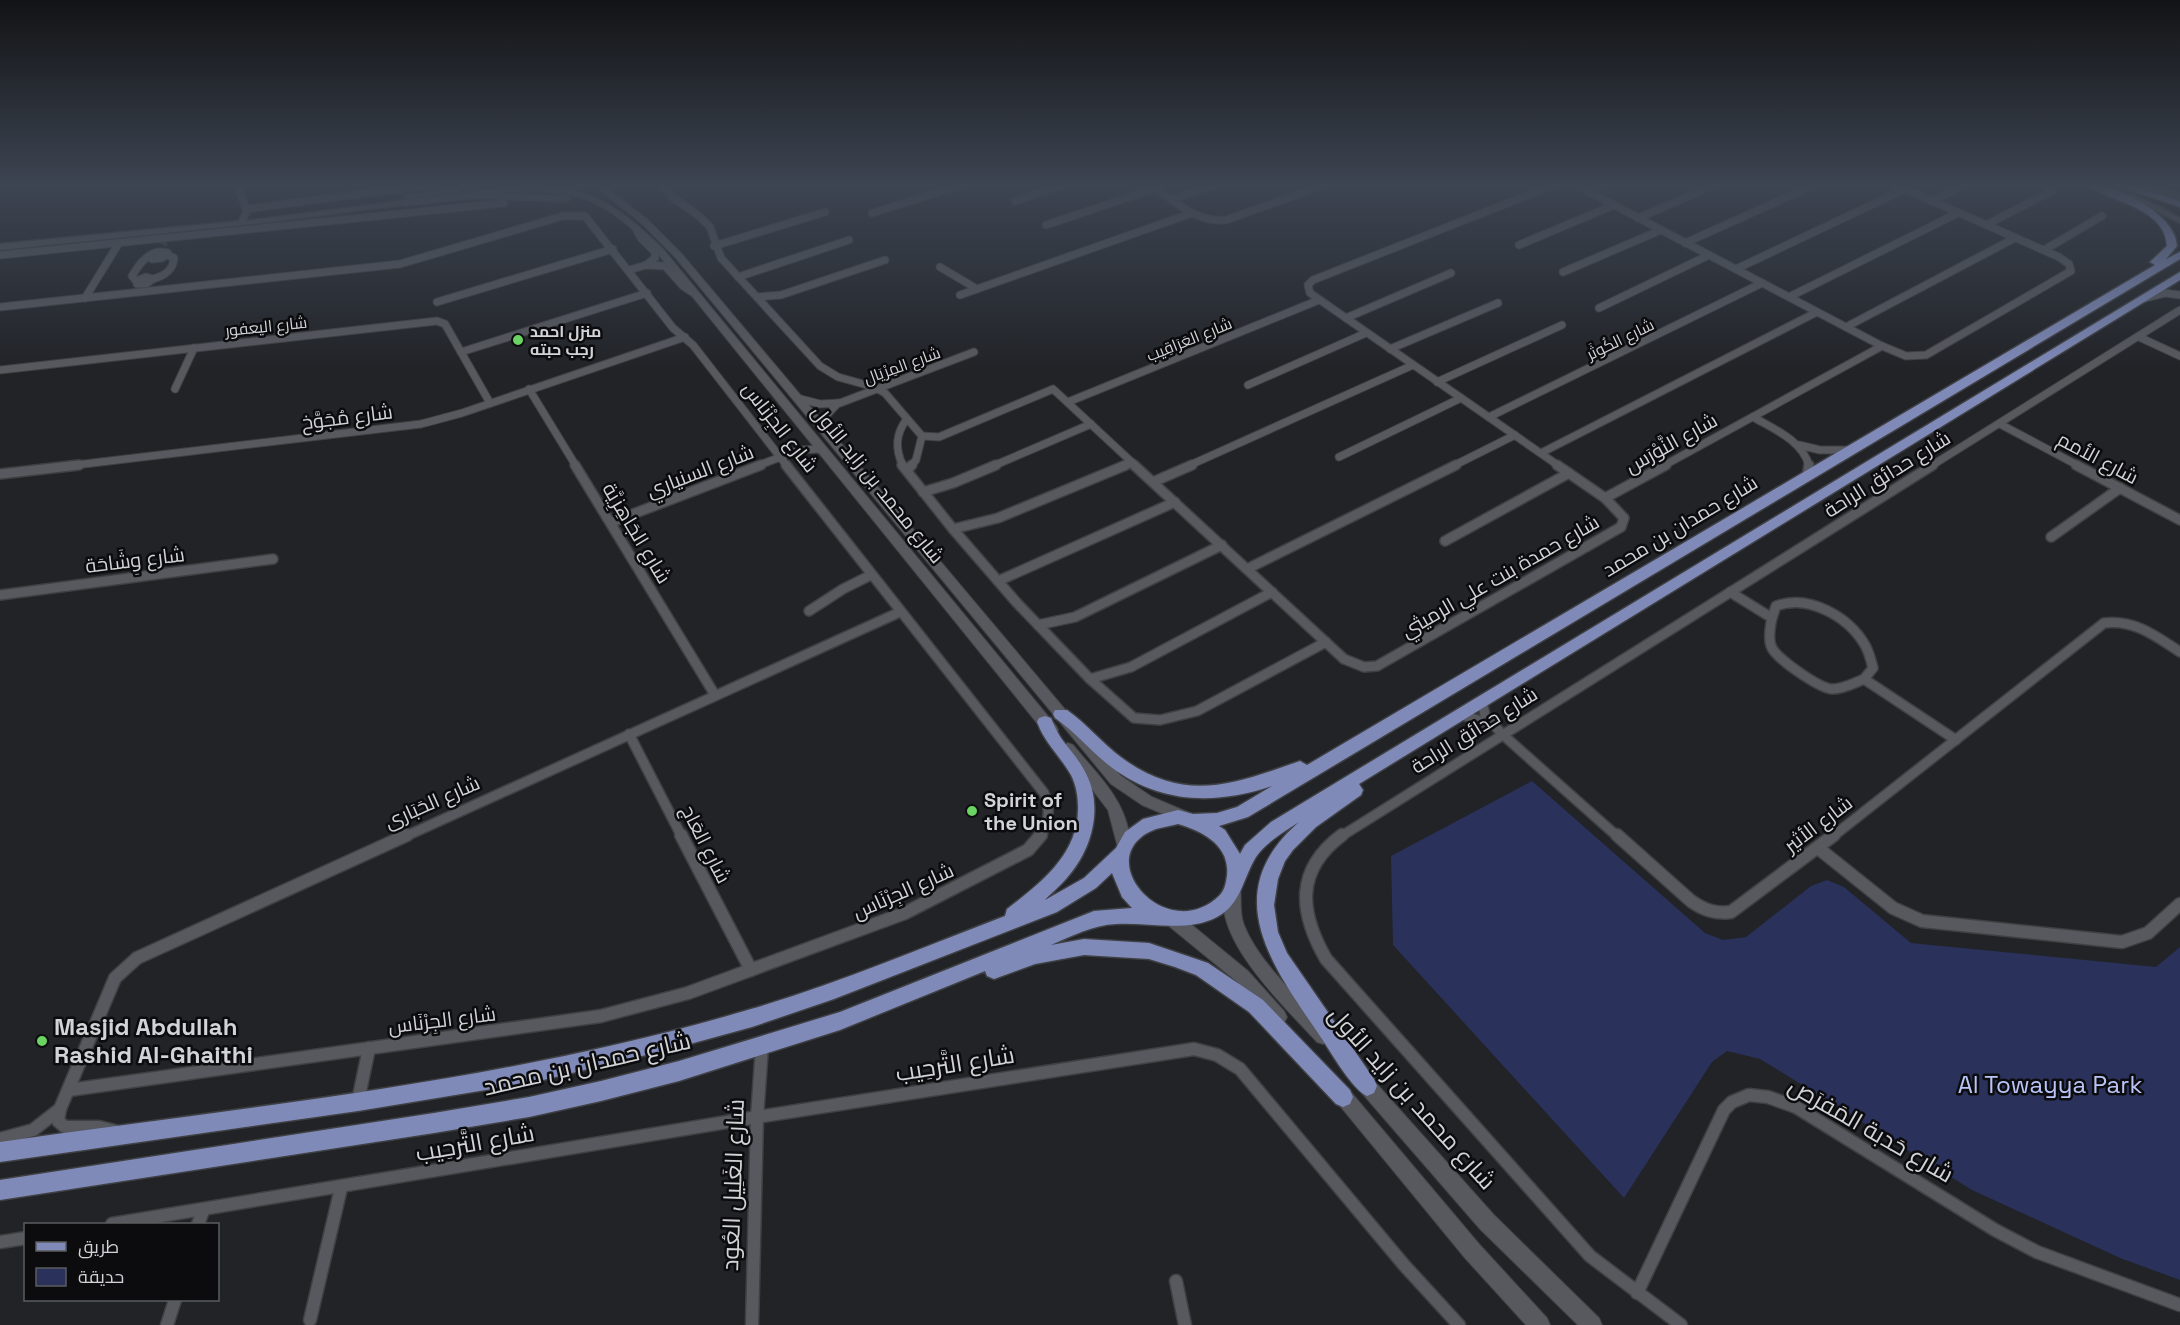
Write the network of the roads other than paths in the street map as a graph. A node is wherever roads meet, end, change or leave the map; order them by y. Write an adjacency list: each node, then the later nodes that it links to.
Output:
1 (91, 246): 24 (street)
2 (117, 246): 47 (street)
3 (162, 246): 28 (street)
4 (164, 246): 25 (street)
5 (463, 246): 47 (street, شارع الجِرْنَاس)
6 (610, 246): 22 (street, شارع الجِرْنَاس)
7 (649, 246): 30 (street)
8 (654, 246): 40 (main road, شارع محمد بن زايد الأول)
9 (669, 246): 77 (main road, شارع محمد بن زايد الأول)
10 (714, 246): 36 (street)
11 (832, 246): 36 (street)
12 (1099, 246): 39 (street)
13 (1399, 246): 50 (street)
14 (1624, 246): 34 (street)
15 (1691, 246): 26 (street)
16 (1785, 246): 32 (street)
17 (1892, 246): 46 (street)
18 (2000, 246): 60 (street)
19 (2034, 246): 23 (street)
20 (2051, 246): 23 (street)
21 (2172, 246): 48 (main road)
22 (613, 249): 33 (street, شارع الجِرْنَاس); 51 (street)
23 (2044, 250): 64 (street)
24 (0, 255)
25 (167, 255): 28 (street); 28 (street)
26 (1709, 255): 32 (street); 55 (street)
27 (2180, 255): 48 (main road, شارع حمدان بن محمد)
28 (150, 257)
29 (885, 260): 42 (street)
30 (646, 265): 33 (street); 40 (street)
31 (940, 267): 39 (street)
32 (1736, 269): 38 (street)
33 (629, 270): 41 (street, شارع الجِرْنَاس)
34 (1563, 272)
35 (1451, 273): 58 (street)
36 (738, 277): 45 (street)
37 (2177, 277): 44 (street); 49 (main road)
38 (1762, 283): 46 (street); 82 (street, شارع الكُوثَر)
39 (977, 289): 43 (street)
40 (692, 292): 90 (main road, شارع محمد بن زايد الأول)
41 (647, 293): 62 (street, شارع الجِرْنَاس); 67 (street)
42 (781, 295): 45 (street); 53 (street)
43 (960, 295)
44 (2178, 295): 49 (street)
45 (757, 297): 53 (street)
46 (1789, 297): 57 (street)
47 (85, 298): 54 (street, شارع الجِرْنَاس)
48 (2105, 299): 93 (main road, شارع حمدان بن محمد)
49 (2142, 299): 130 (main road)
50 (1319, 300): 58 (street, شارع حمدة بنت علي الرميثي); 79 (street, شارع العَرَاقِيب)
51 (437, 302)
52 (1498, 303): 66 (street)
53 (765, 306): 74 (street)
54 (0, 307)
55 (1599, 308)
56 (2180, 310): 63 (street, شارع حدائق الراحة)
57 (1817, 312): 60 (street); 95 (street)
58 (1346, 318): 61 (street, شارع حمدة بنت علي الرميثي)
59 (1562, 325): 72 (street)
60 (1846, 327): 64 (street)
61 (1366, 333): 66 (street, شارع حمدة بنت علي الرميثي); 73 (street)
62 (685, 337): 76 (street, شارع مُجَوَّخ); 96 (street, شارع الجِرْنَاس)
63 (2139, 337): 69 (street); 86 (street, شارع حدائق الراحة)
64 (1882, 346): 83 (street, شارع النَّوْرَس)
65 (194, 348): 67 (street, شارع اليعفور); 71 (street, شارع اليعفور); 75 (street)
66 (1390, 349): 70 (street, شارع حمدة بنت علي الرميثي)
67 (461, 352): 80 (street, شارع اليعفور)
68 (974, 352): 74 (street, شارع المِرْيَال)
69 (2180, 356)
70 (1413, 365): 72 (street, شارع حمدة بنت علي الرميثي); 103 (street)
71 (0, 370)
72 (1437, 382): 78 (street, شارع حمدة بنت علي الرميثي)
73 (1248, 385)
74 (878, 388): 81 (street, شارع المِرْيَال); 84 (street)
75 (175, 389)
76 (529, 389): 80 (street, شارع مُجَوَّخ); 109 (street, شارع الجَاهِزِيَّة)
77 (795, 397): 81 (street, شارع المِرْيَال); 87 (main road, شارع محمد بن زايد الأول)
78 (1461, 398): 82 (street, شارع حمدة بنت علي الرميثي); 97 (street)
79 (1068, 402): 85 (street, شارع حمدة بنت علي الرميثي); 89 (street, شارع حمدة بنت علي الرميثي)
80 (490, 403): 101 (street, شارع مُجَوَّخ)
81 (840, 403): 87 (street)
82 (1489, 417): 88 (street, شارع حمدة بنت علي الرميثي)
83 (1753, 417): 91 (street); 106 (street, شارع النَّوْرَس)
84 (907, 419): 89 (street); 99 (street)
85 (1091, 424): 98 (street, شارع حمدة بنت علي الرميثي); 105 (street)
86 (2000, 424): 104 (street, شارع الأمم); 119 (street, شارع حدائق الراحة)
87 (823, 430): 131 (main road, شارع محمد بن زايد الأول)
88 (1515, 435): 95 (street, شارع حمدة بنت علي الرميثي); 115 (street)
89 (922, 436): 99 (street)
90 (812, 438): 92 (main road, شارع محمد بن زايد الأول); 94 (street, شارع السنياري)
91 (1796, 444): 93 (street); 102 (street)
92 (821, 449): 94 (street, شارع السنياري); 133 (main road, شارع محمد بن زايد الأول)
93 (1852, 449): 102 (main road, شارع حمدان بن محمد)
94 (799, 450): 96 (street, شارع السنياري)
95 (1541, 453): 100 (street, شارع حمدة بنت علي الرميثي)
96 (781, 457): 109 (street, شارع السنياري); 116 (street, شارع الجِرْنَاس)
97 (1339, 457)
98 (1132, 462): 103 (street, شارع حمدة بنت علي الرميثي); 110 (street)
99 (906, 470): 105 (street)
100 (1569, 473): 106 (street, شارع حمدة بنت علي الرميثي); 112 (street)
101 (0, 474)
102 (1807, 476): 137 (main road, شارع حمدان بن محمد)
103 (1153, 482): 107 (street, شارع حمدة بنت علي الرميثي)
104 (2120, 488): 108 (street, شارع الأمم); 111 (street)
105 (923, 492): 110 (street)
106 (1605, 498): 125 (street, شارع حمدة بنت علي الرميثي)
107 (1175, 502): 113 (street, شارع حمدة بنت علي الرميثي); 117 (street)
108 (2180, 520)
109 (612, 522): 129 (street, شارع الجَاهِزِيَّة)
110 (952, 529): 117 (street)
111 (2051, 537)
112 (1445, 541)
113 (1222, 545): 115 (street, شارع حمدة بنت علي الرميثي); 124 (street)
114 (273, 559): 120 (street, شارع وِشَاحَة)
115 (1247, 569): 118 (street, شارع حمدة بنت علي الرميثي)
116 (872, 575): 121 (street); 122 (street, شارع الجِرْنَاس)
117 (998, 581): 124 (street)
118 (1272, 592): 125 (street, شارع حمدة بنت علي الرميثي); 127 (street)
119 (1730, 592): 123 (street); 136 (street, شارع حدائق الراحة)
120 (0, 595)
121 (809, 611)
122 (900, 612): 129 (street, شارع الحَبَارى); 147 (street, شارع الجِرْنَاس)
123 (1772, 618): 128 (street); 128 (street)
124 (1038, 625): 127 (street)
125 (1326, 642): 127 (street)
126 (2180, 652): 138 (street, شارع الأثير)
127 (1090, 679)
128 (1864, 679): 138 (street)
129 (715, 695): 135 (street, شارع الحَبَارى)
130 (1482, 701): 132 (main road); 134 (street)
131 (1061, 714): 137 (main road); 140 (main road, شارع محمد بن زايد الأول)
132 (1459, 714): 134 (street, شارع الأثير); 139 (main road)
133 (1045, 722): 142 (main road, شارع محمد بن زايد الأول); 146 (main road)
134 (1490, 724): 136 (street, شارع الأثير)
135 (629, 734): 147 (street, شارع العَاج); 152 (street, شارع الحَبَارى)
136 (1502, 734): 141 (street, شارع الأثير); 168 (street, شارع حدائق الراحة)
137 (1366, 739): 140 (main road, شارع حمدان بن محمد)
138 (1956, 740): 141 (street, شارع الأثير)
139 (1383, 762): 143 (main road); 151 (main road)
140 (1194, 820): 142 (main road); 143 (main road)
141 (1818, 848): 144 (street)
142 (1122, 851): 145 (main road); 146 (main road, شارع حمدان بن محمد)
143 (1235, 882): 145 (main road); 151 (main road, شارع محمد بن زايد الأول)
144 (2180, 904)
145 (1168, 917): 148 (main road, شارع حمدان بن محمد); 153 (main road)
146 (997, 927): 154 (main road, شارع حمدان بن محمد)
147 (751, 970): 150 (street, شارع الجِرْنَاس)
148 (922, 990): 149 (main road, شارع حمدان بن محمد); 153 (main road)
149 (762, 1047): 156 (street, شارع الغَلِيل العُود); 161 (main road, شارع حمدان بن محمد)
150 (369, 1048): 152 (street, شارع الجِرْنَاس); 154 (street)
151 (1367, 1086): 177 (main road, شارع محمد بن زايد الأول)
152 (69, 1090): 155 (street, شارع الحَبَارى)
153 (1343, 1097): 176 (main road)
154 (358, 1101): 157 (main road, شارع حمدان بن محمد)
155 (60, 1109): 157 (street); 158 (street, شارع الحَبَارى)
156 (757, 1118): 160 (street, شارع التَّرحِيب); 173 (street, شارع الغَلِيل العُود); 175 (street, شارع التَّرحِيب)
157 (121, 1134): 159 (main road, شارع حمدان بن محمد)
158 (0, 1139)
159 (0, 1152)
160 (341, 1188): 162 (street, شارع التَّرحِيب); 171 (street)
161 (0, 1190)
162 (202, 1211): 163 (street, شارع التَّرحِيب); 164 (street)
163 (119, 1223)
164 (198, 1223)
165 (24, 1238): 166 (street)
166 (0, 1242)
167 (1176, 1281): 174 (street)
168 (1637, 1293): 170 (street, شارع حَدبة المَفرَص); 178 (street, شارع حدائق الراحة)
169 (174, 1301): 172 (street)
170 (2180, 1305)
171 (310, 1320)
172 (167, 1325)
173 (752, 1325)
174 (1185, 1325)
175 (1459, 1325)
176 (1540, 1325)
177 (1592, 1325)
178 (1681, 1325)

